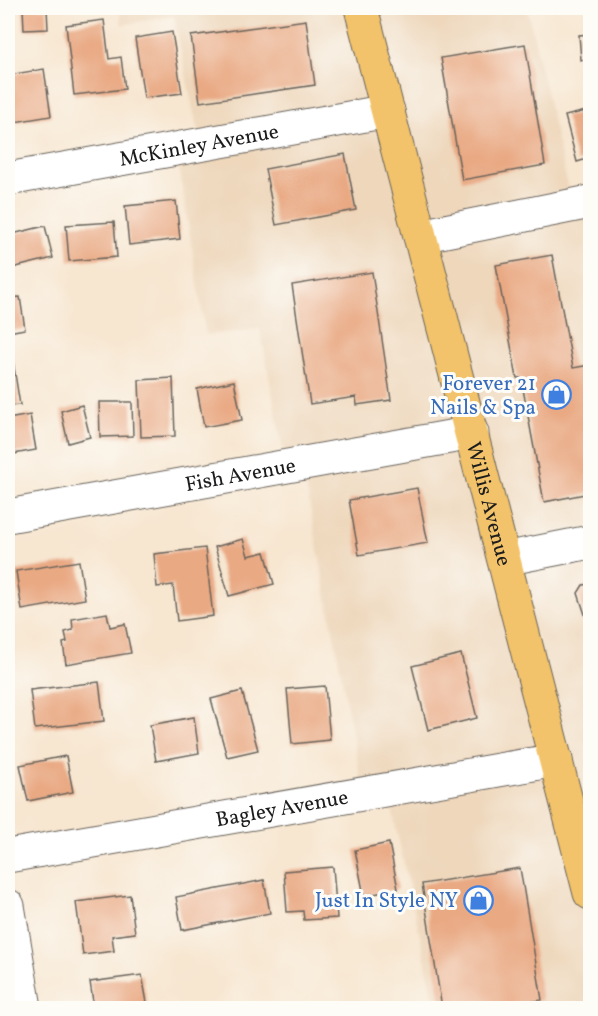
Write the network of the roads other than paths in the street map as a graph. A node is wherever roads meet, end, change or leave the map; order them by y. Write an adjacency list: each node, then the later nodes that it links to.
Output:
1 (361, 8): 2 (main road, Willis Avenue)
2 (388, 111): 3 (street, McKinley Avenue); 5 (main road, Willis Avenue)
3 (8, 179)
4 (591, 202): 5 (street)
5 (420, 236): 6 (main road, Willis Avenue)
6 (472, 433): 7 (street, Fish Avenue); 9 (main road, Willis Avenue)
7 (8, 516)
8 (591, 542): 9 (street)
9 (504, 559): 10 (main road, Willis Avenue)
10 (556, 760): 11 (street, Bagley Avenue); 12 (main road, Willis Avenue)
11 (8, 856)
12 (590, 888)
13 (8, 906): 14 (street)
14 (25, 1008)

